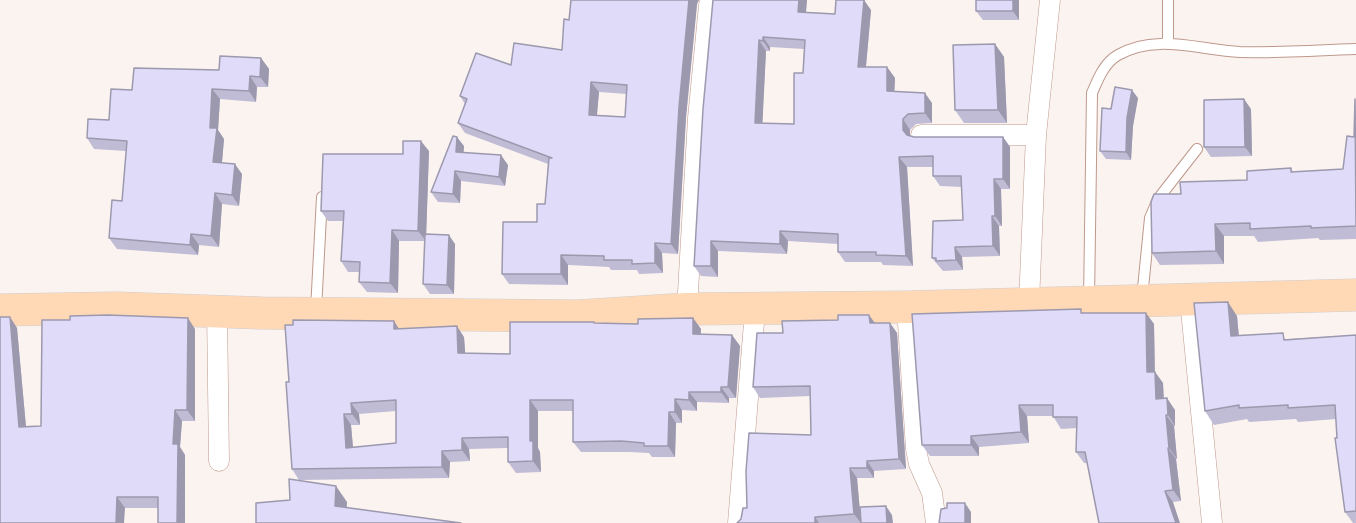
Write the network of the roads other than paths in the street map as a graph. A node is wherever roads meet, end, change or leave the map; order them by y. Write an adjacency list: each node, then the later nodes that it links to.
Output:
1 (1050, 0): 7 (street)
2 (1168, 0): 4 (lane)
3 (709, 4): 16 (street)
4 (1168, 43): 5 (lane); 13 (lane)
5 (1356, 50)
6 (921, 135): 7 (street)
7 (1036, 135): 14 (street)
8 (1197, 149): 12 (lane)
9 (322, 188): 20 (lane)
10 (1356, 296): 11 (main road)
11 (1191, 300): 12 (main road); 24 (street)
12 (1142, 301): 13 (main road)
13 (1089, 302): 14 (main road)
14 (1029, 303): 15 (main road)
15 (907, 307): 19 (main road); 23 (street)
16 (687, 309): 19 (main road); 20 (main road)
17 (0, 310): 18 (main road)
18 (217, 310): 20 (main road); 21 (street)
19 (755, 310): 22 (street)
20 (316, 314)
21 (219, 460)
22 (738, 523)
23 (936, 523)
24 (1212, 523)

